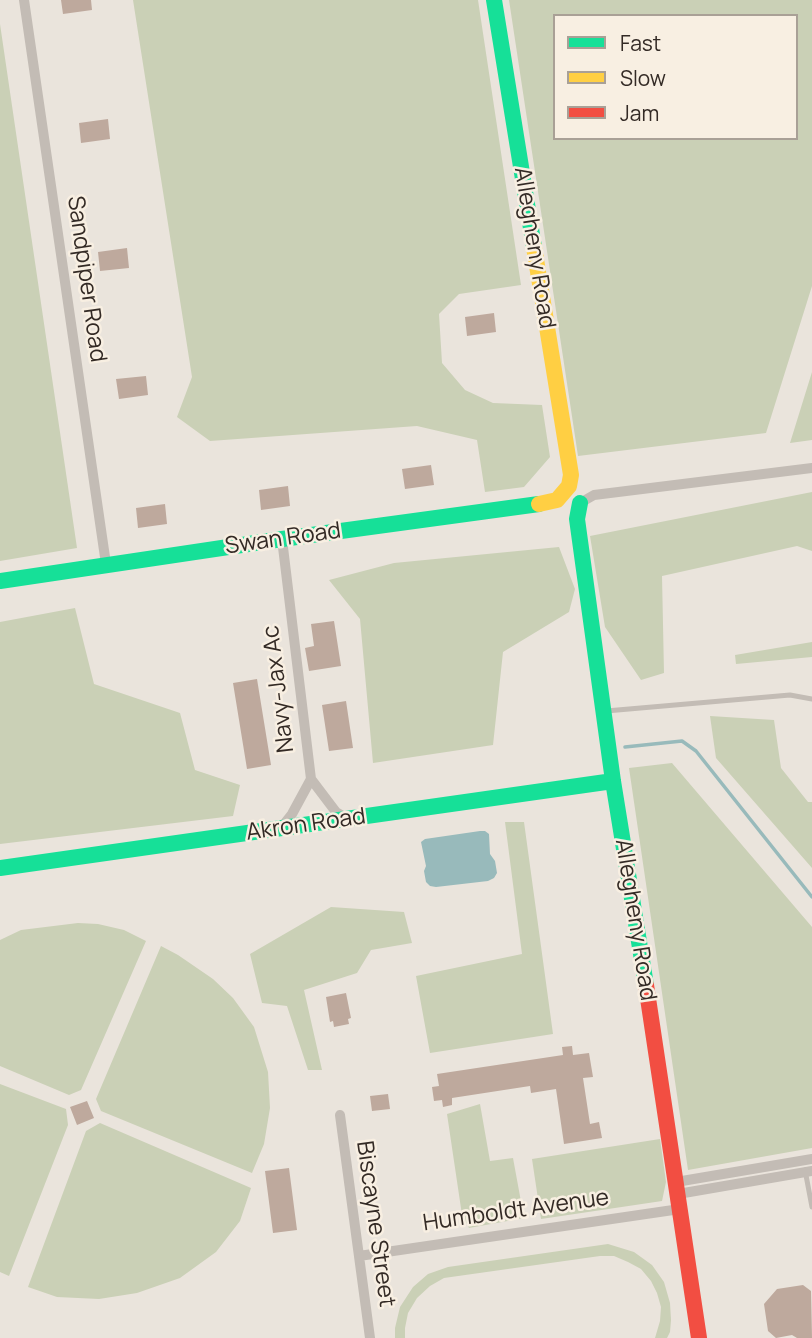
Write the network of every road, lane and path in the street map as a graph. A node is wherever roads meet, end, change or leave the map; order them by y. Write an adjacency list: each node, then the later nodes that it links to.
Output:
1 (24, 0): 7 (street, Sandpiper Road)
2 (494, 0): 4 (street, Allegheny Road)
3 (812, 468): 5 (street)
4 (563, 494): 6 (street, Swan Road)
5 (580, 503): 10 (street, Allegheny Road)
6 (282, 539): 7 (street, Swan Road); 11 (street, Navy-Jax Ac)
7 (106, 564): 8 (street, Swan Road)
8 (0, 581)
9 (812, 699): 10 (lane)
10 (603, 711): 12 (street, Allegheny Road)
11 (311, 779): 13 (street, Navy-Jax Ac); 14 (street)
12 (612, 781): 13 (street, Akron Road); 19 (street, Allegheny Road)
13 (348, 819): 14 (street, Akron Road)
14 (282, 828): 15 (street, Akron Road)
15 (0, 868)
16 (340, 1115): 21 (street, Biscayne Street)
17 (808, 1160): 18 (lane); 19 (street)
18 (809, 1172): 19 (street); 20 (lane)
19 (678, 1195): 21 (street, Humboldt Avenue); 23 (street, Allegheny Road)
20 (812, 1207)
21 (359, 1256): 22 (street, Biscayne Street)
22 (370, 1338)
23 (699, 1338)

